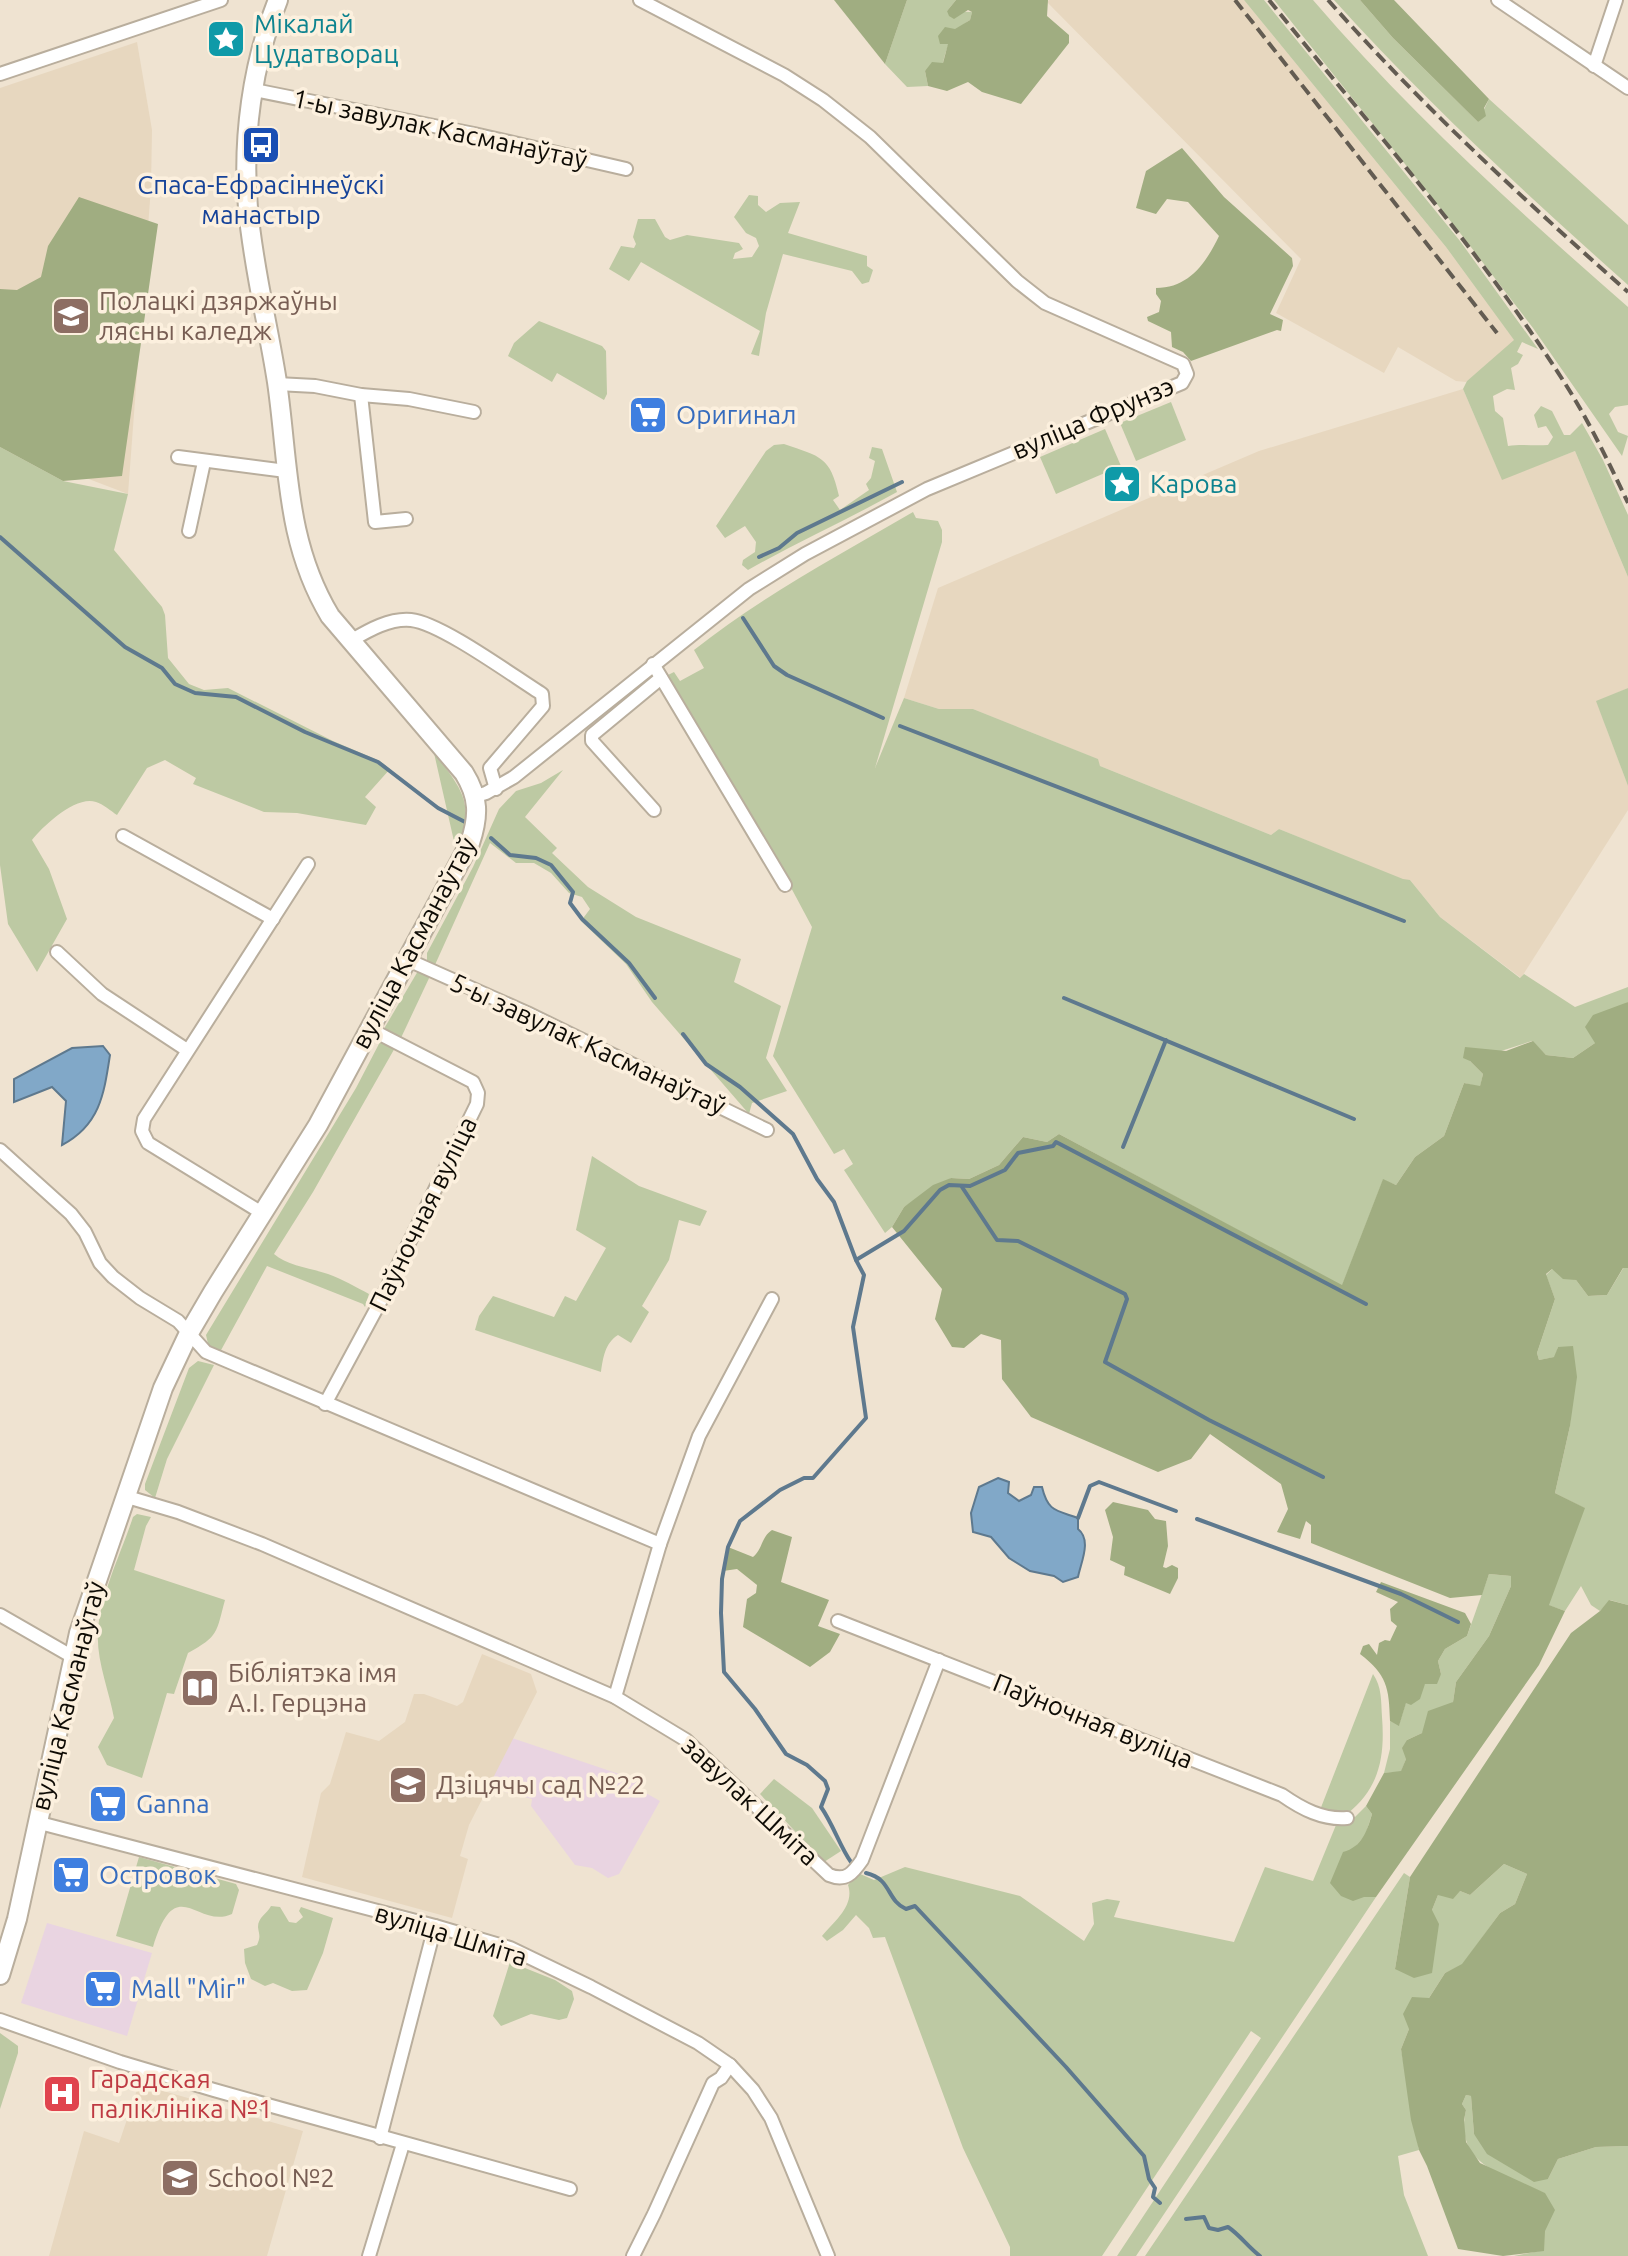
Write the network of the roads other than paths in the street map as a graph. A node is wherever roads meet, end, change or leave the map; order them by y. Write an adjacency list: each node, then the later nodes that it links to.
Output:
1 (221, 0): 7 (street)
2 (278, 0): 9 (main road)
3 (640, 0): 20 (street, вуліца Фрунзэ)
4 (1498, 0): 6 (street)
5 (1616, 0): 6 (street)
6 (1594, 66): 8 (street)
7 (0, 74)
8 (1628, 88)
9 (254, 90): 10 (street, 1-ы завулак Касманаўтаў); 11 (main road)
10 (626, 169)
11 (277, 384): 12 (street); 16 (main road)
12 (361, 395): 13 (street); 17 (street)
13 (474, 412)
14 (178, 457): 15 (street)
15 (204, 462): 16 (street); 18 (street)
16 (286, 471): 19 (main road)
17 (406, 519)
18 (189, 531)
19 (352, 640): 22 (street); 23 (main road)
20 (653, 664): 21 (street); 22 (street, вуліца Фрунзэ)
21 (661, 678): 24 (street); 27 (street)
22 (496, 789): 23 (street, вуліца Фрунзэ)
23 (476, 796): 30 (main road, вуліца Касманаўтаў)
24 (654, 810)
25 (123, 836): 28 (street)
26 (308, 864): 28 (street)
27 (785, 885)
28 (273, 919): 32 (street)
29 (57, 952): 32 (street)
30 (408, 960): 31 (main road, вуліца Касманаўтаў); 33 (street, 5-ы завулак Касманаўтаў)
31 (370, 1029): 35 (main road, вуліца Касманаўтаў); 38 (street, Паўночная вуліца)
32 (187, 1050): 35 (street)
33 (767, 1130)
34 (0, 1150): 37 (street)
35 (262, 1213): 37 (main road, вуліца Касманаўтаў)
36 (772, 1299): 40 (street)
37 (189, 1333): 38 (street); 39 (main road, вуліца Касманаўтаў)
38 (325, 1404): 40 (street)
39 (124, 1496): 43 (main road, вуліца Касманаўтаў); 45 (street, завулак Шміта)
40 (660, 1544): 45 (street)
41 (0, 1615): 43 (street)
42 (838, 1621): 44 (street, Паўночная вуліца)
43 (73, 1657): 47 (main road, вуліца Касманаўтаў)
44 (939, 1660): 45 (street, завулак Шміта); 46 (street, Паўночная вуліца)
45 (615, 1697)
46 (1347, 1818)
47 (36, 1822): 48 (street, вуліца Шміта); 49 (main road, вуліца Касманаўтаў)
48 (435, 1926): 51 (street, вуліца Шміта); 52 (street)
49 (0, 1975)
50 (0, 2020): 52 (street)
51 (730, 2065): 56 (street); 57 (street, вуліца Шміта)
52 (380, 2138): 53 (street)
53 (403, 2144): 54 (street); 55 (street)
54 (570, 2189)
55 (369, 2256)
56 (633, 2256)
57 (828, 2256)

